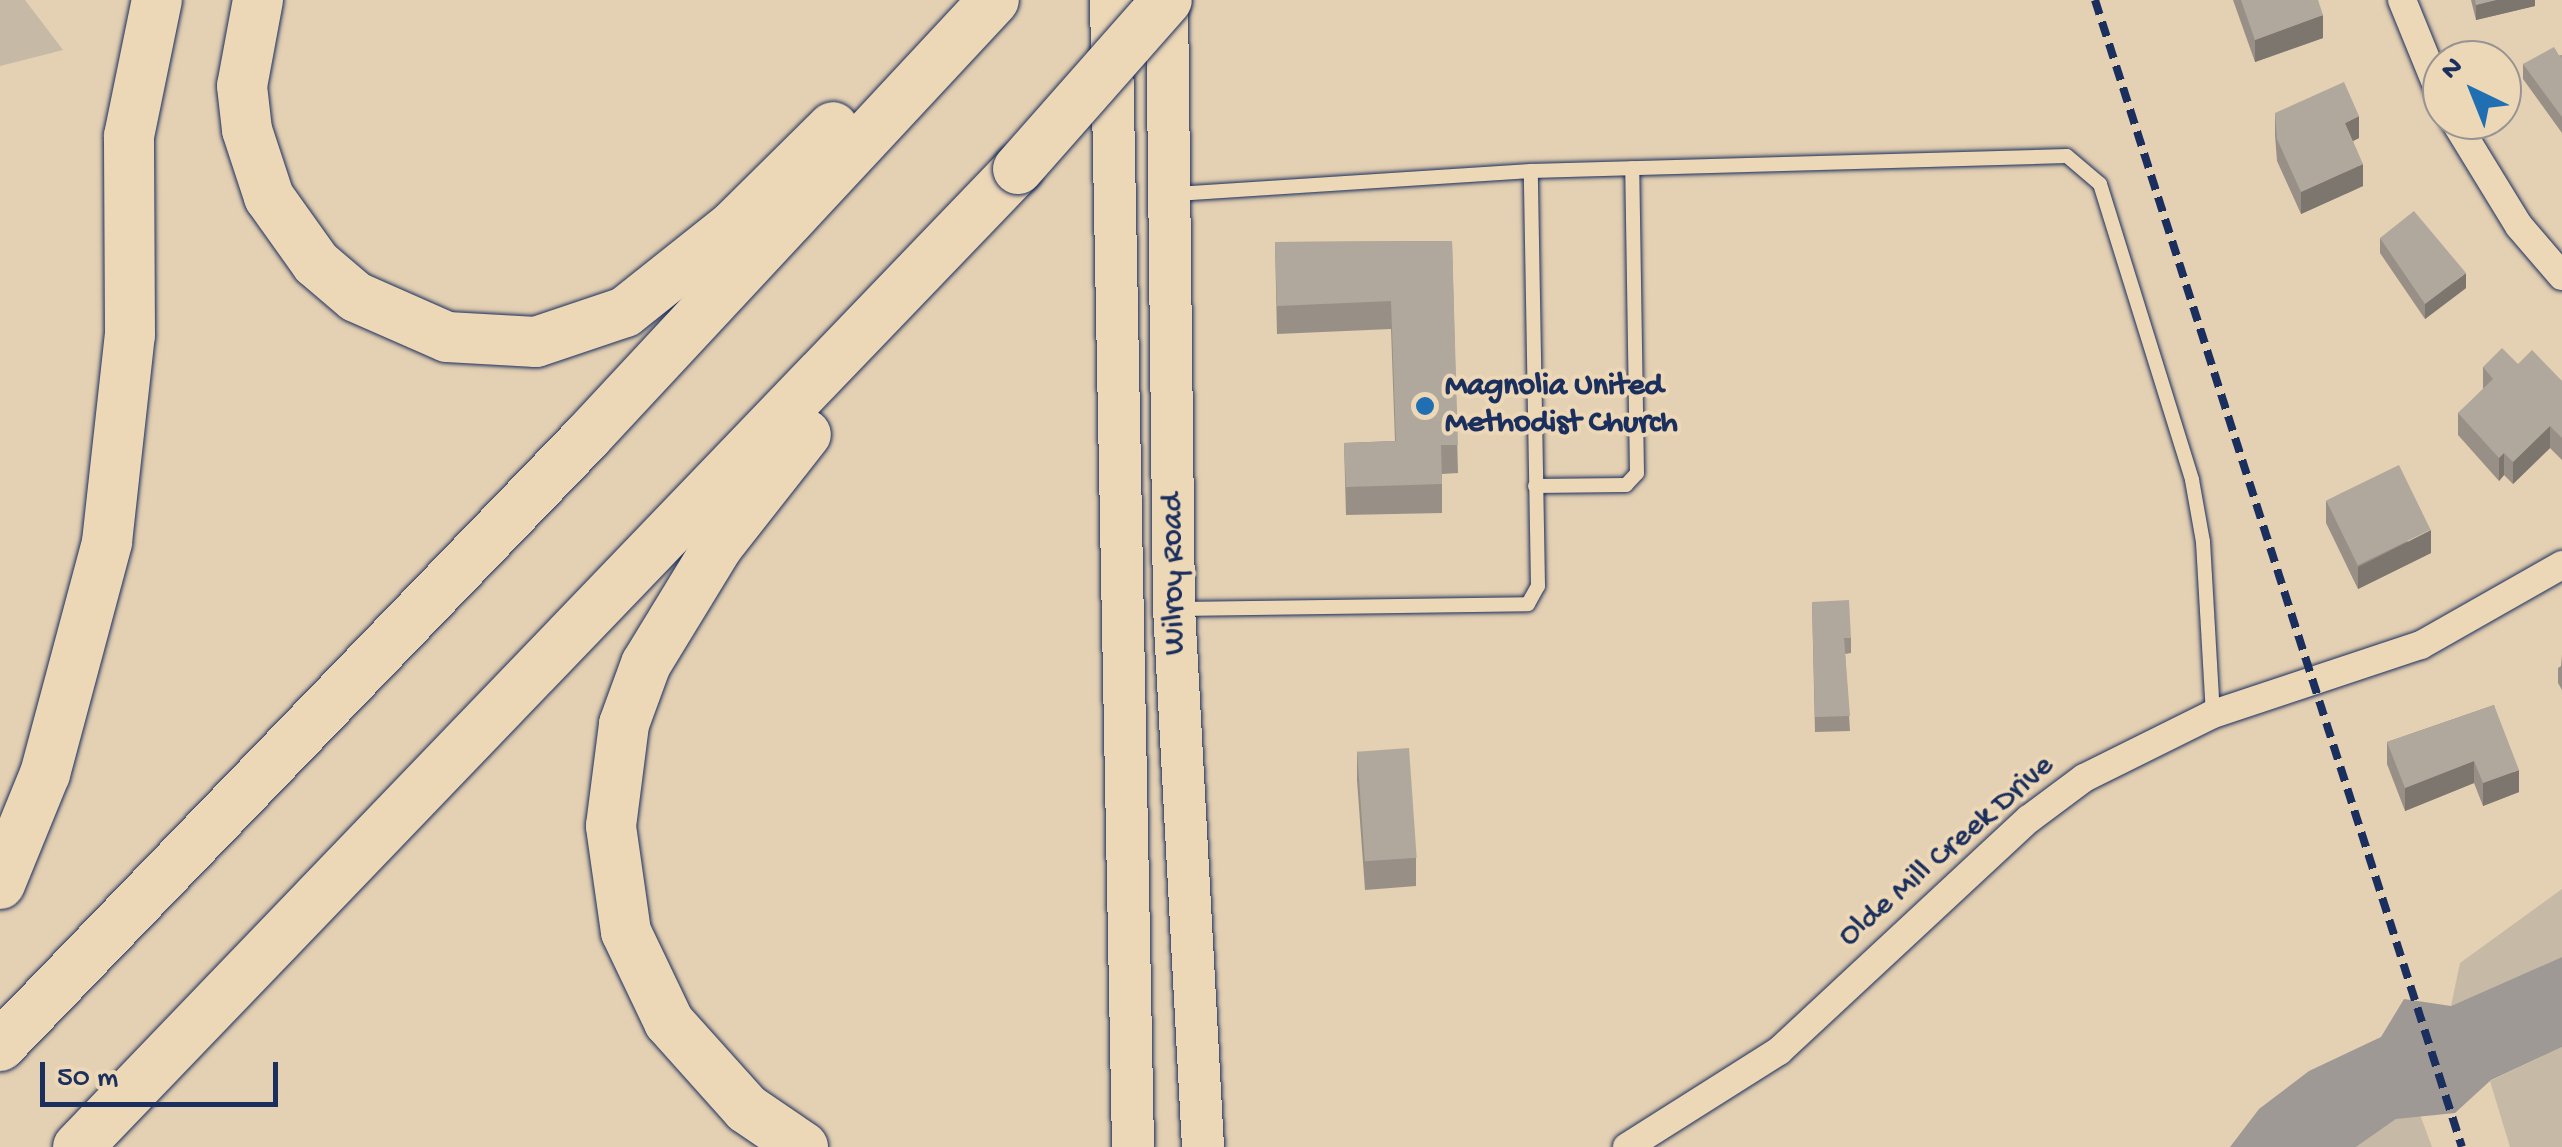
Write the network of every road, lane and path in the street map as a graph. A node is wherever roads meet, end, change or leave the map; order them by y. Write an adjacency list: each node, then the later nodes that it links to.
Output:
1 (157, 0): 19 (highway)
2 (258, 0): 3 (highway)
3 (980, 0)
4 (994, 0): 20 (highway)
5 (1111, 0): 23 (main road, Wilroy Road)
6 (1167, 0): 11 (highway, bridge); 13 (main road, Wilroy Road)
7 (2402, 0): 8 (street)
8 (2422, 49)
9 (2466, 140): 14 (street)
10 (1632, 168): 12 (lane); 15 (lane); 18 (lane)
11 (1018, 169): 21 (highway); 22 (highway)
12 (1531, 171): 13 (lane); 15 (lane)
13 (1170, 194): 17 (main road, Wilroy Road)
14 (2562, 276)
15 (1535, 486): 17 (lane)
16 (2562, 565): 18 (street, Olde Mill Creek Drive)
17 (1174, 608): 24 (main road, Wilroy Road)
18 (2213, 714): 25 (street, Olde Mill Creek Drive)
19 (0, 884)
20 (0, 1046)
21 (78, 1147)
22 (803, 1147)
23 (1133, 1147)
24 (1203, 1147)
25 (1626, 1147)

